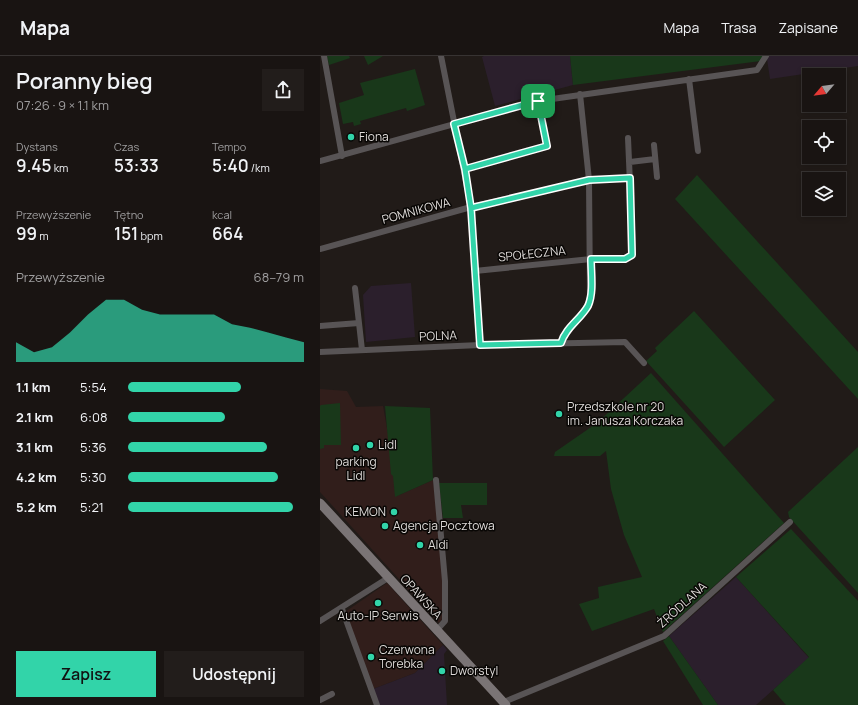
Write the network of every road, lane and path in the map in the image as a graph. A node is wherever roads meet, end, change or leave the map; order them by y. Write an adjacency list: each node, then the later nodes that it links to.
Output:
1 (324, 56): 11 (street)
2 (441, 56): 7 (street)
3 (766, 56): 4 (street)
4 (689, 79): 5 (street); 10 (street)
5 (580, 94): 6 (street); 18 (street)
6 (538, 101): 7 (street); 15 (street)
7 (454, 124): 11 (street); 15 (street)
8 (628, 138): 14 (street)
9 (654, 145): 12 (street)
10 (698, 151)
11 (342, 156): 13 (street)
12 (655, 159): 14 (street); 16 (street)
13 (320, 162)
14 (630, 162): 17 (street)
15 (465, 169): 19 (street)
16 (657, 177)
17 (630, 178): 18 (street, POMNIKOWA); 21 (street, SPOŁECZNA)
18 (589, 180): 19 (street, POMNIKOWA); 21 (street)
19 (471, 208): 20 (street, POMNIKOWA); 22 (street)
20 (320, 249)
21 (591, 259): 22 (street, SPOŁECZNA); 26 (street)
22 (475, 271): 27 (street)
23 (355, 288): 24 (street)
24 (359, 323): 25 (street); 28 (street)
25 (320, 326)
26 (561, 343): 27 (street, POLNA); 30 (street, POLNA)
27 (480, 345): 28 (street, POLNA)
28 (362, 350): 29 (street, POLNA)
29 (320, 352)
30 (644, 363)
31 (436, 480): 37 (street)
32 (320, 503): 34 (main road, OPAWSKA)
33 (790, 522): 40 (street, ŹRÓDLANA)
34 (388, 578): 35 (street); 37 (main road, OPAWSKA)
35 (342, 609): 36 (street); 41 (street)
36 (320, 621)
37 (436, 631): 40 (main road, OPAWSKA)
38 (332, 694): 39 (street)
39 (320, 700)
40 (505, 704)
41 (377, 705)

